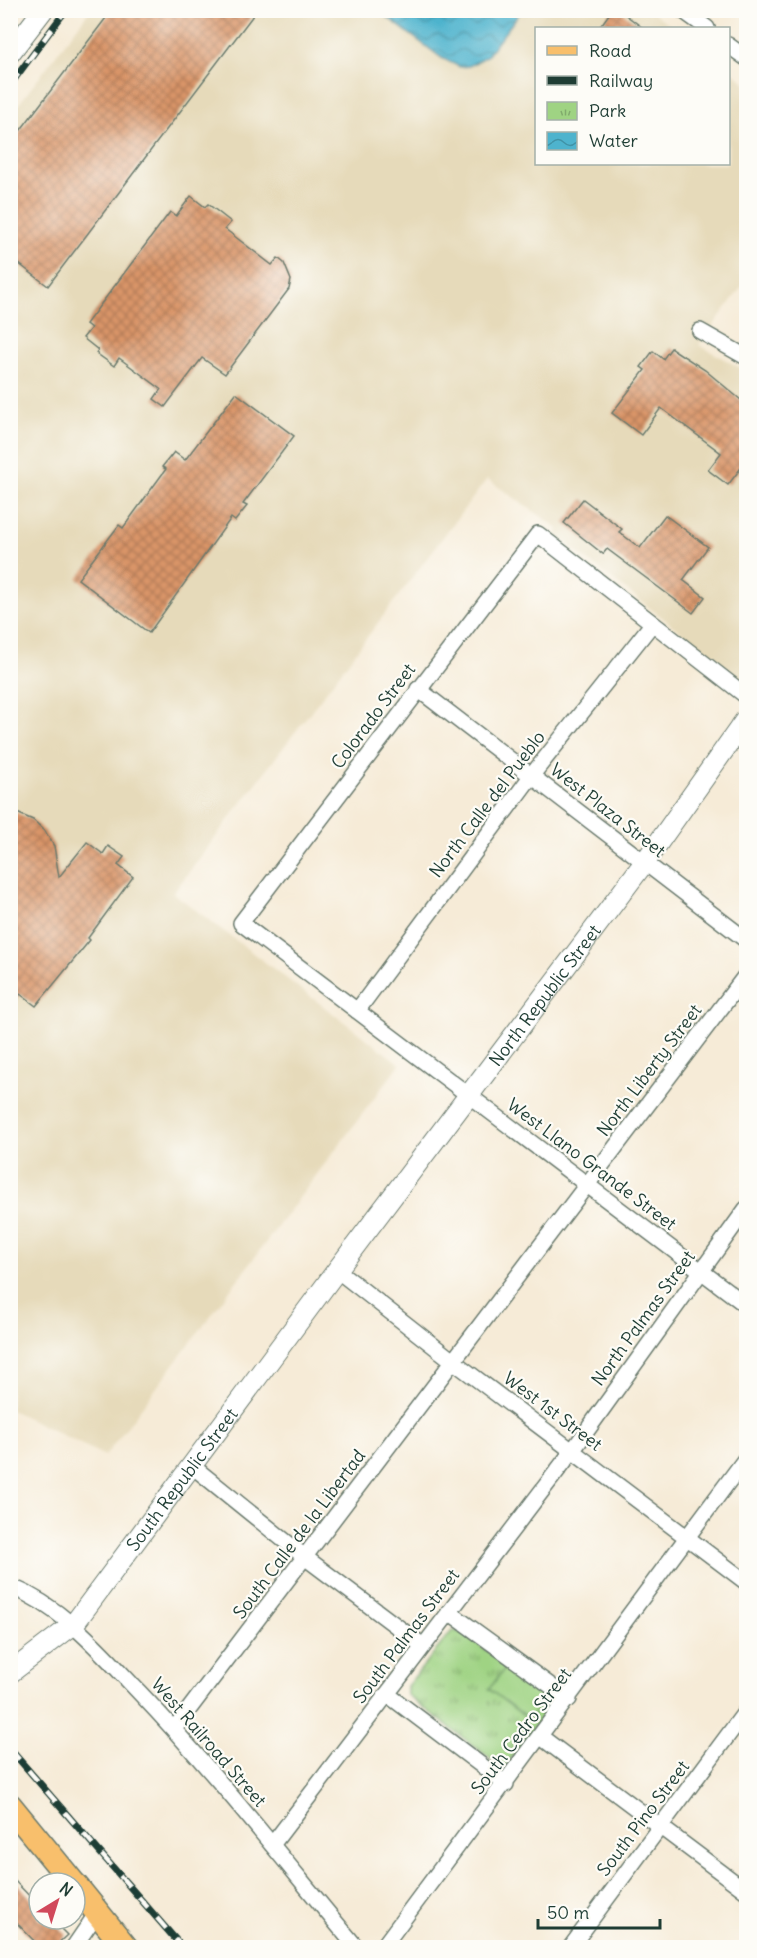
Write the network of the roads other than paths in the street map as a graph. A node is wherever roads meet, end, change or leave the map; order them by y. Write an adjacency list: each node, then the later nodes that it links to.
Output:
1 (43, 10): 5 (street)
2 (682, 10): 3 (street)
3 (706, 27)
4 (730, 46): 6 (street)
5 (10, 53)
6 (747, 58)
7 (700, 331): 8 (street)
8 (747, 357)
9 (652, 624): 10 (street, Colorado Street); 11 (street); 13 (street, North Calle del Pueblo)
10 (418, 689): 13 (street, West Plaza Street); 15 (street, Colorado Street)
11 (747, 696)
12 (747, 719): 14 (street, North Republic Street)
13 (531, 775): 14 (street, West Plaza Street); 18 (street, North Calle del Pueblo)
14 (644, 863): 16 (street, West Plaza Street); 19 (street, North Republic Street)
15 (241, 924): 18 (street, West Llano Grande Street)
16 (747, 940)
17 (747, 975): 20 (street, North Liberty Street)
18 (357, 1011): 19 (street, West Llano Grande Street)
19 (468, 1095): 20 (street, West Llano Grande Street); 22 (street, North Republic Street)
20 (587, 1184): 23 (street, West Llano Grande Street); 25 (street, North Liberty Street)
21 (747, 1209): 23 (street, North Palmas Street)
22 (337, 1270): 25 (street, West 1st Street); 28 (street, South Republic Street)
23 (701, 1270): 24 (street, West Llano Grande Street); 26 (street, North Palmas Street)
24 (747, 1305)
25 (453, 1361): 26 (street, West 1st Street); 30 (street, South Calle de la Libertad)
26 (573, 1450): 29 (street, West 1st Street); 33 (street, South Palmas Street)
27 (747, 1458): 29 (street, South Cedro Street)
28 (191, 1465): 30 (street); 34 (street, South Republic Street)
29 (689, 1537): 31 (street, West 1st Street); 38 (street, South Cedro Street)
30 (306, 1558): 35 (street); 40 (street, South Calle de la Libertad)
31 (747, 1582)
32 (10, 1586): 34 (street, West Railroad Street)
33 (449, 1612): 35 (street, South Palmas Street); 38 (street)
34 (75, 1624): 36 (street, South Republic Street); 40 (street, West Railroad Street)
35 (423, 1646): 37 (street, South Palmas Street)
36 (10, 1673)
37 (387, 1694): 42 (street); 45 (street, South Palmas Street)
38 (569, 1699): 41 (street, South Cedro Street)
39 (747, 1711): 44 (street, South Pino Street)
40 (174, 1729): 45 (street, West Railroad Street)
41 (541, 1737): 42 (street, South Cedro Street); 44 (street)
42 (506, 1784): 53 (street, South Cedro Street)
43 (10, 1806): 46 (main road)
44 (662, 1826): 47 (street); 54 (street, South Pino Street)
45 (272, 1845): 52 (street, West Railroad Street)
46 (63, 1871)
47 (747, 1891)
48 (87, 1900): 49 (main road)
49 (97, 1913): 50 (street); 51 (main road)
50 (73, 1947)
51 (126, 1947)
52 (357, 1947)
53 (382, 1947)
54 (570, 1947)

